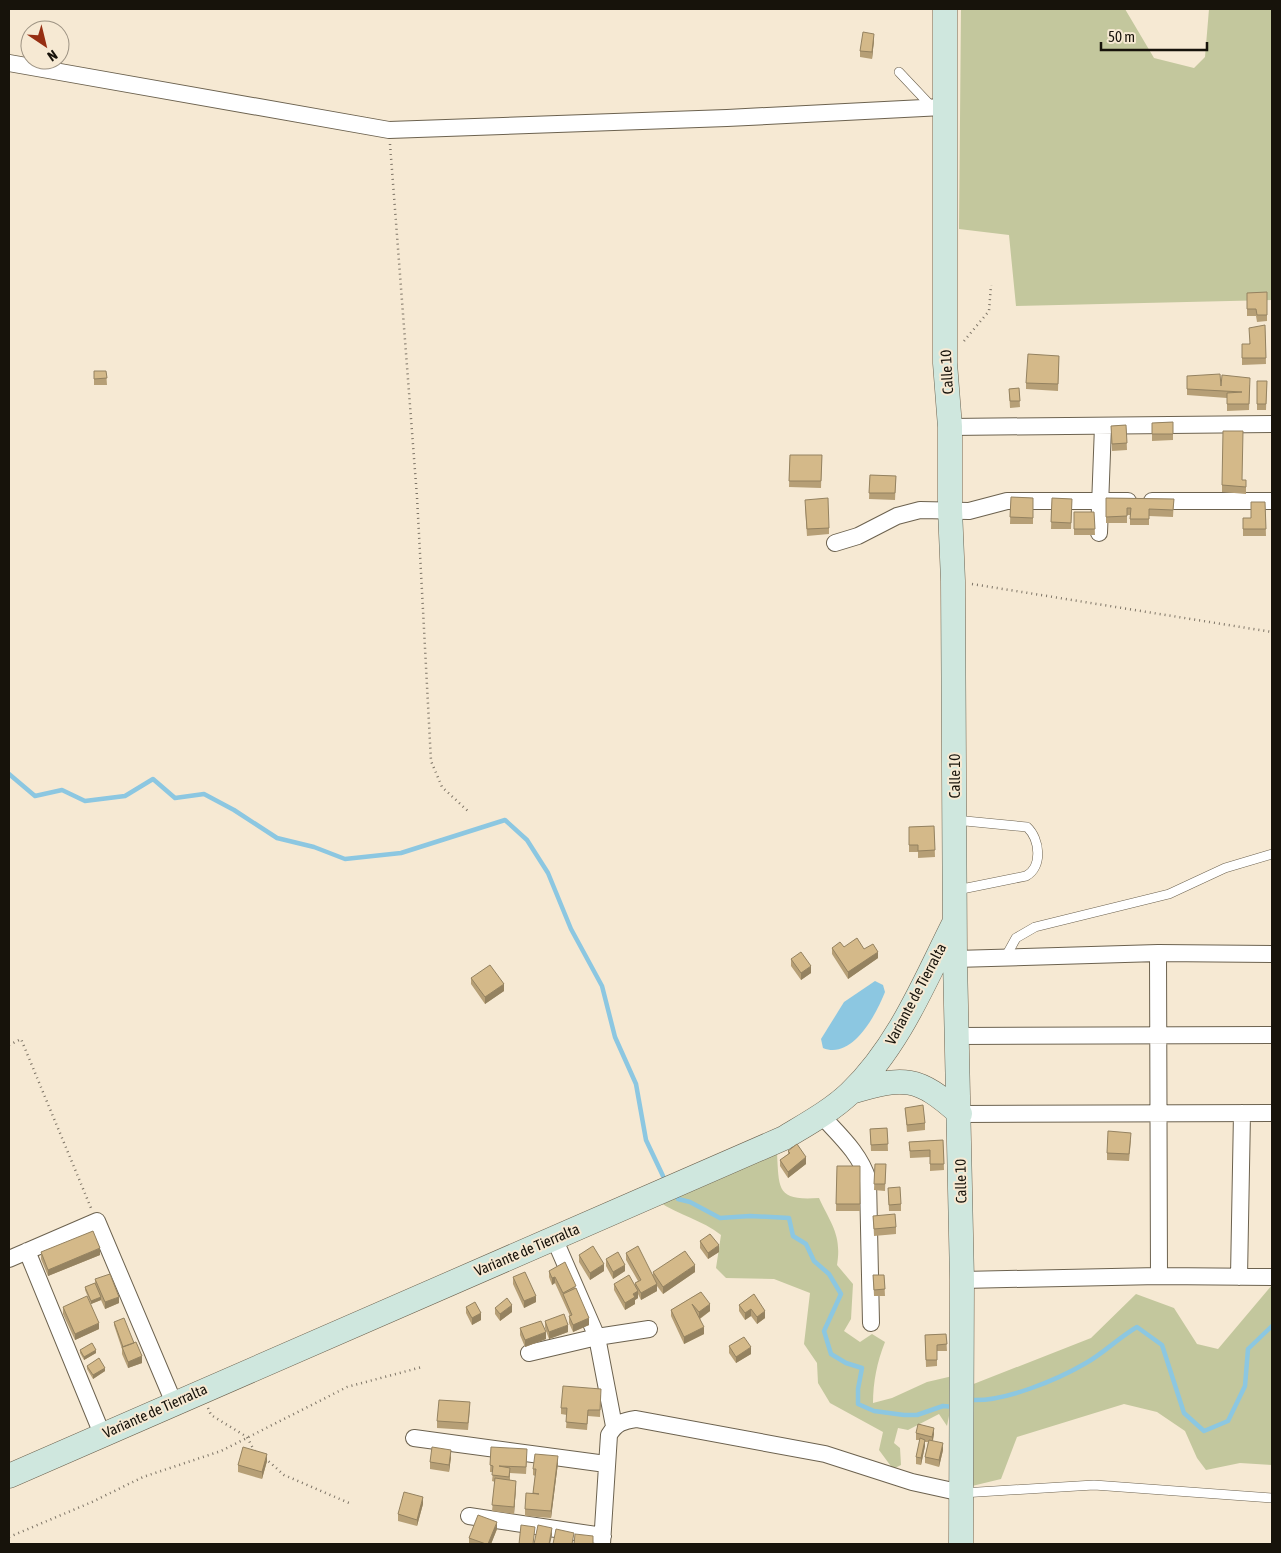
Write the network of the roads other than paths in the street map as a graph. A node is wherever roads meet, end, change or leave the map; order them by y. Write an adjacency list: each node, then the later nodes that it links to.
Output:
1 (945, 9): 4 (main road, Calle 10)
2 (9, 63): 4 (street)
3 (899, 72): 4 (lane)
4 (938, 107): 7 (main road, Calle 10)
5 (1272, 424): 6 (street)
6 (1103, 426): 7 (street); 8 (street)
7 (950, 427): 10 (main road, Calle 10)
8 (1100, 501): 9 (street); 10 (street); 11 (street)
9 (1272, 501)
10 (950, 509): 12 (street); 13 (main road, Calle 10)
11 (1099, 533)
12 (835, 543)
13 (955, 820): 15 (main road, Calle 10); 15 (lane)
14 (1272, 854): 19 (lane)
15 (956, 890): 16 (main road, Calle 10)
16 (956, 919): 20 (main road, Calle 10); 24 (main road, Variante de Tierralta)
17 (1158, 953): 18 (street); 19 (street); 21 (street)
18 (1272, 954)
19 (1005, 958): 20 (street)
20 (955, 959): 23 (main road, Calle 10)
21 (1158, 1035): 22 (street); 23 (street); 26 (street)
22 (1272, 1035)
23 (957, 1036): 28 (main road, Calle 10)
24 (851, 1092): 28 (main road); 29 (main road, Variante de Tierralta)
25 (1272, 1112): 27 (street)
26 (1158, 1113): 27 (street); 28 (street); 33 (street)
27 (1242, 1113): 34 (street)
28 (960, 1114): 36 (main road, Calle 10)
29 (821, 1115): 30 (main road, Variante de Tierralta); 37 (street)
30 (554, 1238): 39 (street); 41 (main road, Variante de Tierralta)
31 (27, 1251): 32 (street); 41 (street); 43 (street)
32 (9, 1259)
33 (1159, 1276): 34 (street); 36 (street)
34 (1239, 1277): 35 (street)
35 (1272, 1277)
36 (962, 1280): 47 (main road, Calle 10)
37 (871, 1324)
38 (649, 1329): 39 (street)
39 (597, 1338): 40 (street); 42 (street)
40 (529, 1353)
41 (174, 1402): 43 (main road, Variante de Tierralta)
42 (614, 1426): 45 (street); 47 (street)
43 (102, 1434): 46 (main road, Variante de Tierralta)
44 (414, 1438): 45 (street)
45 (606, 1464): 50 (street)
46 (9, 1476)
47 (962, 1493): 48 (lane); 51 (main road, Calle 10)
48 (1272, 1498)
49 (469, 1516): 50 (street)
50 (602, 1540)
51 (961, 1544)

